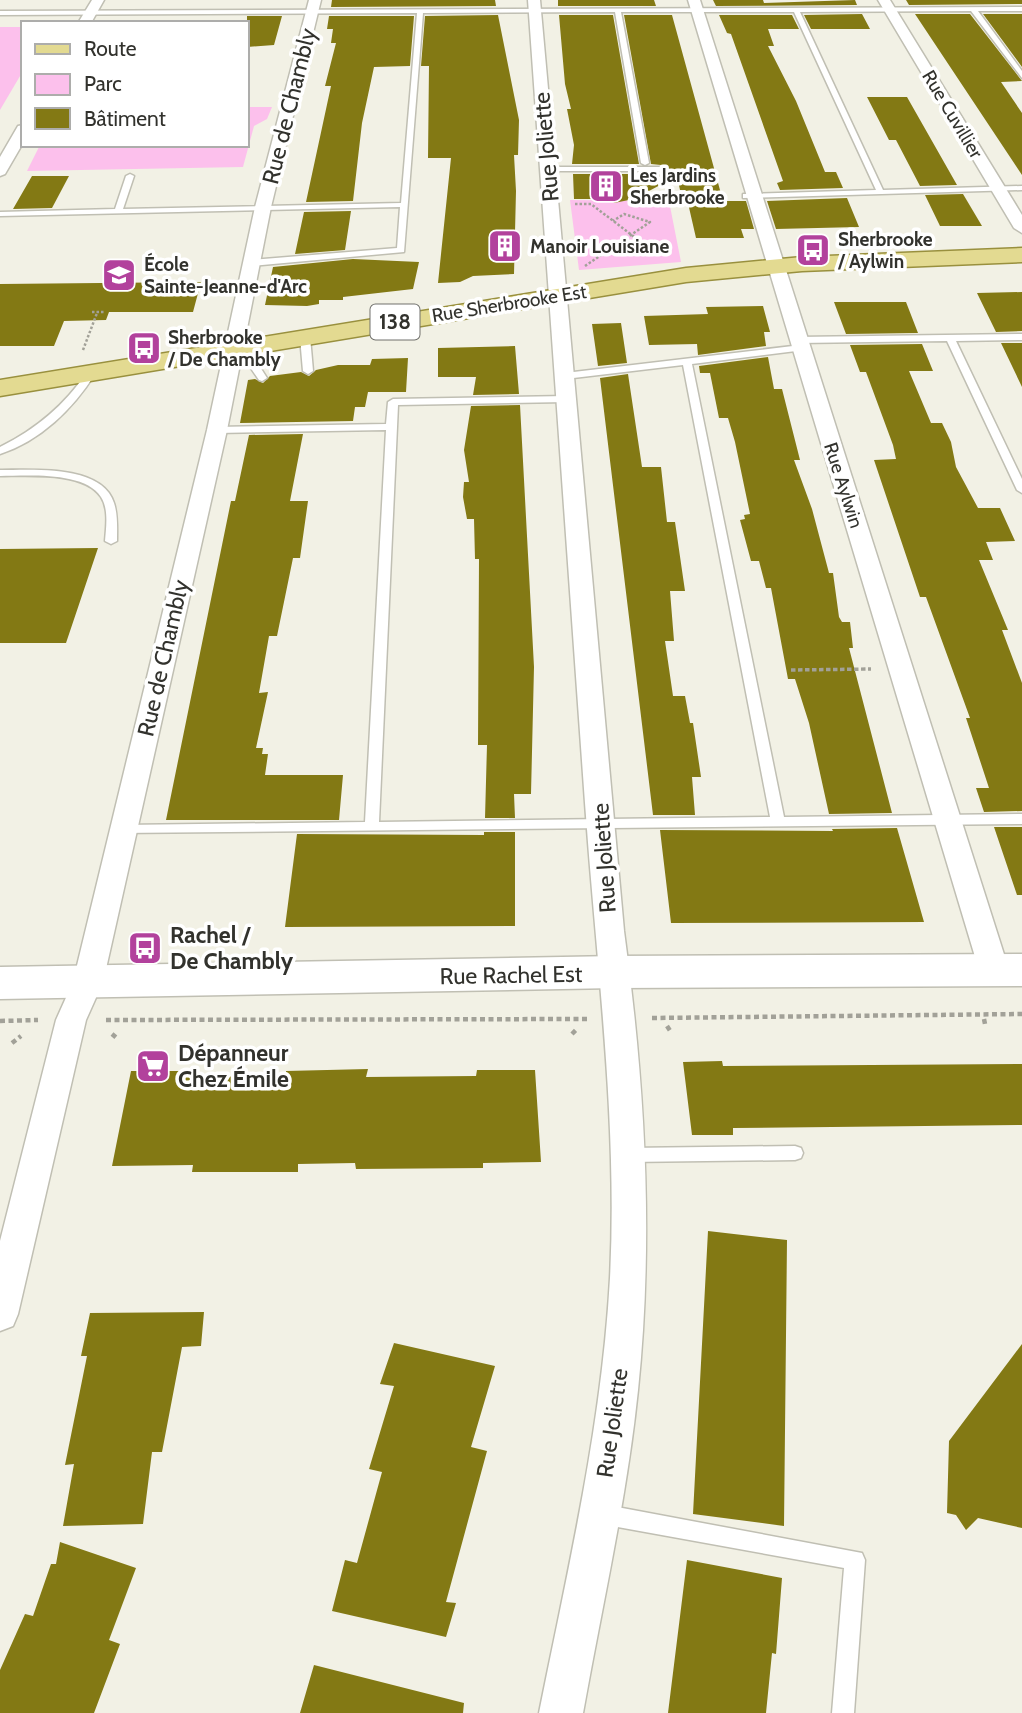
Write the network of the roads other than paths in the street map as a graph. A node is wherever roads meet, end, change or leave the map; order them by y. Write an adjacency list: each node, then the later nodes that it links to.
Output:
1 (98, 0): 13 (street)
2 (695, 5): 8 (lane); 11 (lane); 25 (street, Rue Aylwin)
3 (887, 5): 6 (lane); 8 (lane); 23 (street, Rue Cuvillier)
4 (314, 6): 9 (lane); 10 (lane); 27 (street, Rue de Chambly)
5 (534, 6): 10 (lane); 11 (lane); 18 (street, Rue Joliette)
6 (973, 9): 7 (lane); 15 (lane)
7 (1022, 9)
8 (796, 10): 24 (lane)
9 (197, 12): 13 (lane); 14 (lane)
10 (420, 12): 26 (lane)
11 (618, 12): 17 (lane)
12 (0, 13): 13 (lane)
13 (87, 18)
14 (193, 21)
15 (1022, 76)
16 (21, 133): 20 (street)
17 (645, 163)
18 (547, 169): 19 (lane); 34 (street, Rue Joliette)
19 (660, 169)
20 (0, 171)
21 (130, 176): 28 (lane)
22 (1022, 188): 23 (lane)
23 (998, 189): 24 (lane); 30 (street, Rue Cuvillier)
24 (880, 191): 25 (lane)
25 (749, 196): 33 (street, Rue Aylwin)
26 (404, 205): 27 (lane); 32 (lane)
27 (263, 207): 28 (lane); 32 (street, Rue de Chambly)
28 (118, 211): 29 (lane)
29 (0, 214)
30 (1022, 228)
31 (1022, 254): 33 (main road, Rue Sherbrooke Est / 138)
32 (252, 263): 40 (street, Rue de Chambly)
33 (775, 266): 34 (main road, Rue Sherbrooke Est / 138); 39 (street, Rue Aylwin)
34 (557, 295): 35 (main road, Rue Sherbrooke Est / 138); 45 (street, Rue Joliette)
35 (305, 337): 38 (main road, Rue Sherbrooke Est / 138); 43 (lane)
36 (1022, 337): 37 (lane)
37 (950, 338): 39 (lane); 51 (lane)
38 (263, 343): 40 (main road, Rue Sherbrooke Est / 138); 44 (lane)
39 (799, 344): 41 (lane); 54 (street, Rue Aylwin)
40 (233, 349): 42 (main road, Rue Sherbrooke Est / 138); 48 (street, Rue de Chambly)
41 (687, 362): 45 (lane); 55 (lane)
42 (86, 364): 46 (main road, Rue Sherbrooke Est / 138); 49 (lane)
43 (308, 371)
44 (262, 378)
45 (566, 387): 47 (lane); 57 (street, Rue Joliette)
46 (0, 388)
47 (391, 426): 48 (lane); 56 (lane)
48 (217, 430): 58 (street, Rue de Chambly)
49 (0, 450)
50 (0, 473): 52 (lane)
51 (1022, 490)
52 (111, 541)
53 (1022, 819): 54 (lane)
54 (949, 820): 55 (lane); 59 (street, Rue Aylwin)
55 (778, 822): 57 (lane)
56 (372, 825): 57 (lane); 58 (lane)
57 (601, 825): 60 (street, Rue Joliette)
58 (123, 830): 61 (street, Rue de Chambly)
59 (1008, 970): 60 (main road, Rue Rachel Est)
60 (615, 972): 61 (main road, Rue Rachel Est); 64 (street, Rue Joliette)
61 (88, 982): 62 (main road, Rue Rachel Est); 65 (street, Rue de Chambly)
62 (0, 983)
63 (795, 1153): 64 (lane)
64 (626, 1155): 66 (street, Rue Joliette)
65 (0, 1314)
66 (599, 1514): 67 (street, Rue Joliette); 68 (lane)
67 (561, 1713)
68 (843, 1713)

